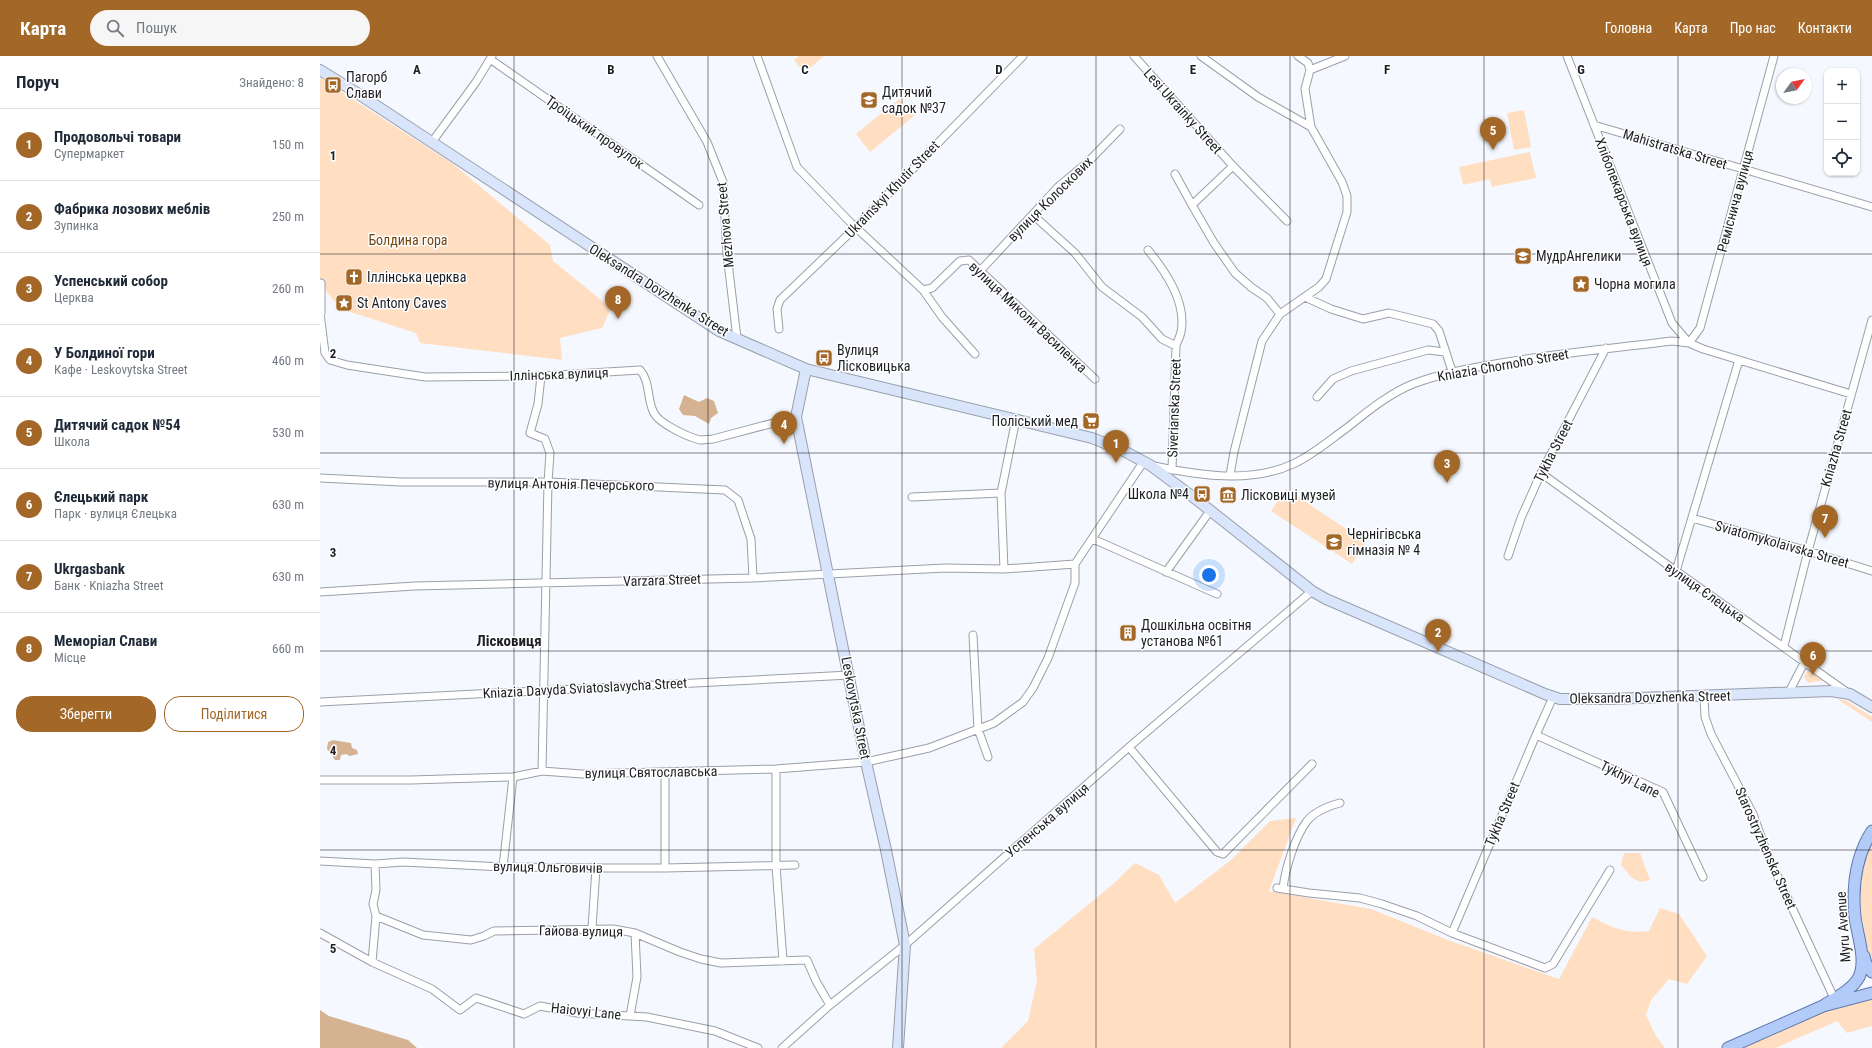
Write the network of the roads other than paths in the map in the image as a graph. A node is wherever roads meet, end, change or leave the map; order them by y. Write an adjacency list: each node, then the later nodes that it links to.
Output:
1 (657, 56): 35 (street, Mezhova Street)
2 (757, 56): 25 (street)
3 (1023, 56): 25 (street, Ukrainskyi Khutir Street)
4 (1134, 56): 17 (street, Lesi Ukrainky Street)
5 (1201, 56): 14 (street)
6 (1298, 56): 12 (street)
7 (1345, 56): 12 (street)
8 (1567, 56): 13 (street, Хлібопекарська вулиця)
9 (1774, 56): 18 (street, Реміснича вулиця)
10 (491, 58): 16 (street); 20 (street, Троїцький провулок)
11 (320, 70): 16 (main road, Oleksandra Dovzhenka Street)
12 (1310, 70): 14 (street)
13 (1594, 125): 18 (street, Mahistratska Street); 36 (street, Хлібопекарська вулиця)
14 (1311, 126): 30 (street)
15 (1120, 129): 23 (street, вулиця Колоскових)
16 (432, 142): 35 (main road, Oleksandra Dovzhenka Street)
17 (1233, 166): 21 (street, Lesi Ukrainky Street); 24 (street, Lesi Ukrainky Street)
18 (1744, 170): 22 (street, Mahistratska Street); 36 (street, Реміснича вулиця)
19 (1175, 174): 21 (street)
20 (699, 205)
21 (1192, 205): 32 (street)
22 (1872, 207)
23 (1033, 215): 27 (street, вулиця Колоскових); 37 (street, Siverianska Street)
24 (1287, 221)
25 (856, 228): 29 (street); 34 (street, Ukrainskyi Khutir Street)
26 (1148, 250): 37 (street, Siverianska Street)
27 (980, 270): 29 (street, вулиця Миколи Василенка); 45 (street, вулиця Миколи Василенка)
28 (321, 283): 31 (street, Іллінська вулиця)
29 (923, 290): 40 (street)
30 (1305, 297): 32 (street); 39 (street)
31 (320, 313): 44 (street, Іллінська вулиця)
32 (1280, 314): 53 (street)
33 (1872, 320): 46 (street, Kniazha Street)
34 (779, 329)
35 (737, 338): 42 (main road, Oleksandra Dovzhenka Street)
36 (1689, 342): 38 (street, Kniazia Chornoho Street); 41 (street, Kniazia Chornoho Street)
37 (1176, 346): 51 (street, Siverianska Street)
38 (1606, 348): 43 (street, Kniazia Chornoho Street); 52 (street, Tykha Street)
39 (1446, 352): 43 (street); 47 (street)
40 (975, 354)
41 (1739, 360): 46 (street, Kniazia Chornoho Street); 59 (street)
42 (806, 369): 48 (main road, Leskovytska Street); 49 (main road, Oleksandra Dovzhenka Street)
43 (1452, 371): 53 (street, Kniazia Chornoho Street)
44 (541, 376): 48 (street, Іллінська вулиця); 55 (street)
45 (1095, 379)
46 (1851, 394): 61 (street, Kniazha Street)
47 (1317, 397)
48 (796, 417): 68 (main road, Leskovytska Street)
49 (1016, 419): 50 (main road, Oleksandra Dovzhenka Street); 56 (street)
50 (1147, 463): 51 (street, Kniazia Chornoho Street); 58 (main road, Oleksandra Dovzhenka Street); 60 (street)
51 (1172, 470): 53 (street, Kniazia Chornoho Street)
52 (1541, 473): 62 (street, Tykha Street); 65 (street, вулиця Єлецька)
53 (1230, 475)
54 (320, 478): 55 (street, вулиця Антонія Печерського)
55 (548, 482): 69 (street, вулиця Антонія Печерського); 70 (street)
56 (1001, 493): 57 (street); 64 (street)
57 (912, 497)
58 (1210, 511): 67 (street); 71 (main road, Oleksandra Dovzhenka Street)
59 (1692, 518): 61 (street, Sviatomykolaivska Street); 65 (street)
60 (1093, 539): 63 (street); 67 (street)
61 (1808, 550): 66 (street, Sviatomykolaivska Street); 75 (street, Kniazha Street)
62 (1508, 556)
63 (1075, 564): 64 (street, Varzara Street); 85 (street, вулиця Святославська)
64 (1004, 569): 68 (street, Varzara Street)
65 (1676, 571): 75 (street, вулиця Єлецька)
66 (1872, 571)
67 (1166, 572): 73 (street)
68 (829, 574): 69 (street, Varzara Street); 77 (main road, Leskovytska Street)
69 (753, 578): 70 (street, Varzara Street)
70 (546, 583): 72 (street, Varzara Street); 78 (street)
71 (1312, 591): 82 (main road, Oleksandra Dovzhenka Street); 87 (street, Успенська вулиця)
72 (320, 592)
73 (1217, 594)
74 (973, 635): 85 (street)
75 (1784, 646): 76 (street, вулиця Єлецька)
76 (1805, 661): 79 (street); 80 (street, вулиця Єлецька)
77 (850, 675): 78 (street, Kniazia Davyda Sviatoslavycha Street); 89 (main road, Leskovytska Street)
78 (544, 691): 83 (street, Kniazia Davyda Sviatoslavycha Street); 92 (street)
79 (1789, 692): 80 (main road, Oleksandra Dovzhenka Street); 81 (main road, Oleksandra Dovzhenka Street)
80 (1850, 694): 84 (main road, вулиця Єлецька)
81 (1704, 696): 82 (main road, Oleksandra Dovzhenka Street); 118 (street, Starostryzhenska Street)
82 (1554, 697): 86 (street, Tykha Street)
83 (320, 702)
84 (1872, 707)
85 (978, 730): 88 (street); 89 (street, вулиця Святославська)
86 (1536, 735): 106 (street, Tykhyi Lane); 111 (street, Tykha Street)
87 (1129, 746): 90 (street); 113 (street, Успенська вулиця)
88 (988, 757)
89 (866, 762): 91 (street, вулиця Святославська); 113 (main road, Leskovytska Street)
90 (1312, 764)
91 (776, 769): 93 (street, вулиця Святославська); 101 (street)
92 (542, 772): 93 (street, вулиця Святославська); 94 (street, вулиця Святославська)
93 (665, 773): 104 (street)
94 (513, 778): 95 (street, вулиця Святославська); 102 (street)
95 (320, 780)
96 (1340, 803): 111 (street)
97 (1872, 831): 112 (main road, Myru Avenue)
98 (320, 861): 99 (street, вулиця Ольговичів)
99 (375, 864): 102 (street, вулиця Ольговичів); 107 (street)
100 (795, 865): 101 (street, вулиця Ольговичів)
101 (776, 866): 104 (street, вулиця Ольговичів); 114 (street)
102 (503, 867): 103 (street, вулиця Ольговичів)
103 (596, 868): 104 (street, вулиця Ольговичів); 108 (street)
104 (665, 868)
105 (1610, 870): 111 (street)
106 (1703, 877)
107 (376, 916): 108 (street, Гайова вулиця); 115 (street)
108 (592, 928): 110 (street, Гайова вулиця)
109 (320, 933): 115 (street)
110 (635, 933): 114 (street, Гайова вулиця); 121 (street, Haiovyi Lane)
111 (1452, 933)
112 (1859, 938): 116 (main road); 118 (main road, Myru Avenue)
113 (905, 945): 119 (street, Успенська вулиця); 124 (main road, Leskovytska Street)
114 (783, 961): 119 (street, Гайова вулиця)
115 (372, 962): 121 (street, Haiovyi Lane)
116 (1872, 972)
117 (1872, 993): 120 (main road, Myru Avenue)
118 (1834, 998): 120 (main road, Myru Avenue)
119 (830, 1005): 123 (street, Успенська вулиця)
120 (1823, 1006): 125 (main road, Myru Avenue)
121 (630, 1016): 122 (street, Haiovyi Lane)
122 (758, 1048)
123 (782, 1048)
124 (898, 1048)
125 (1728, 1048)

